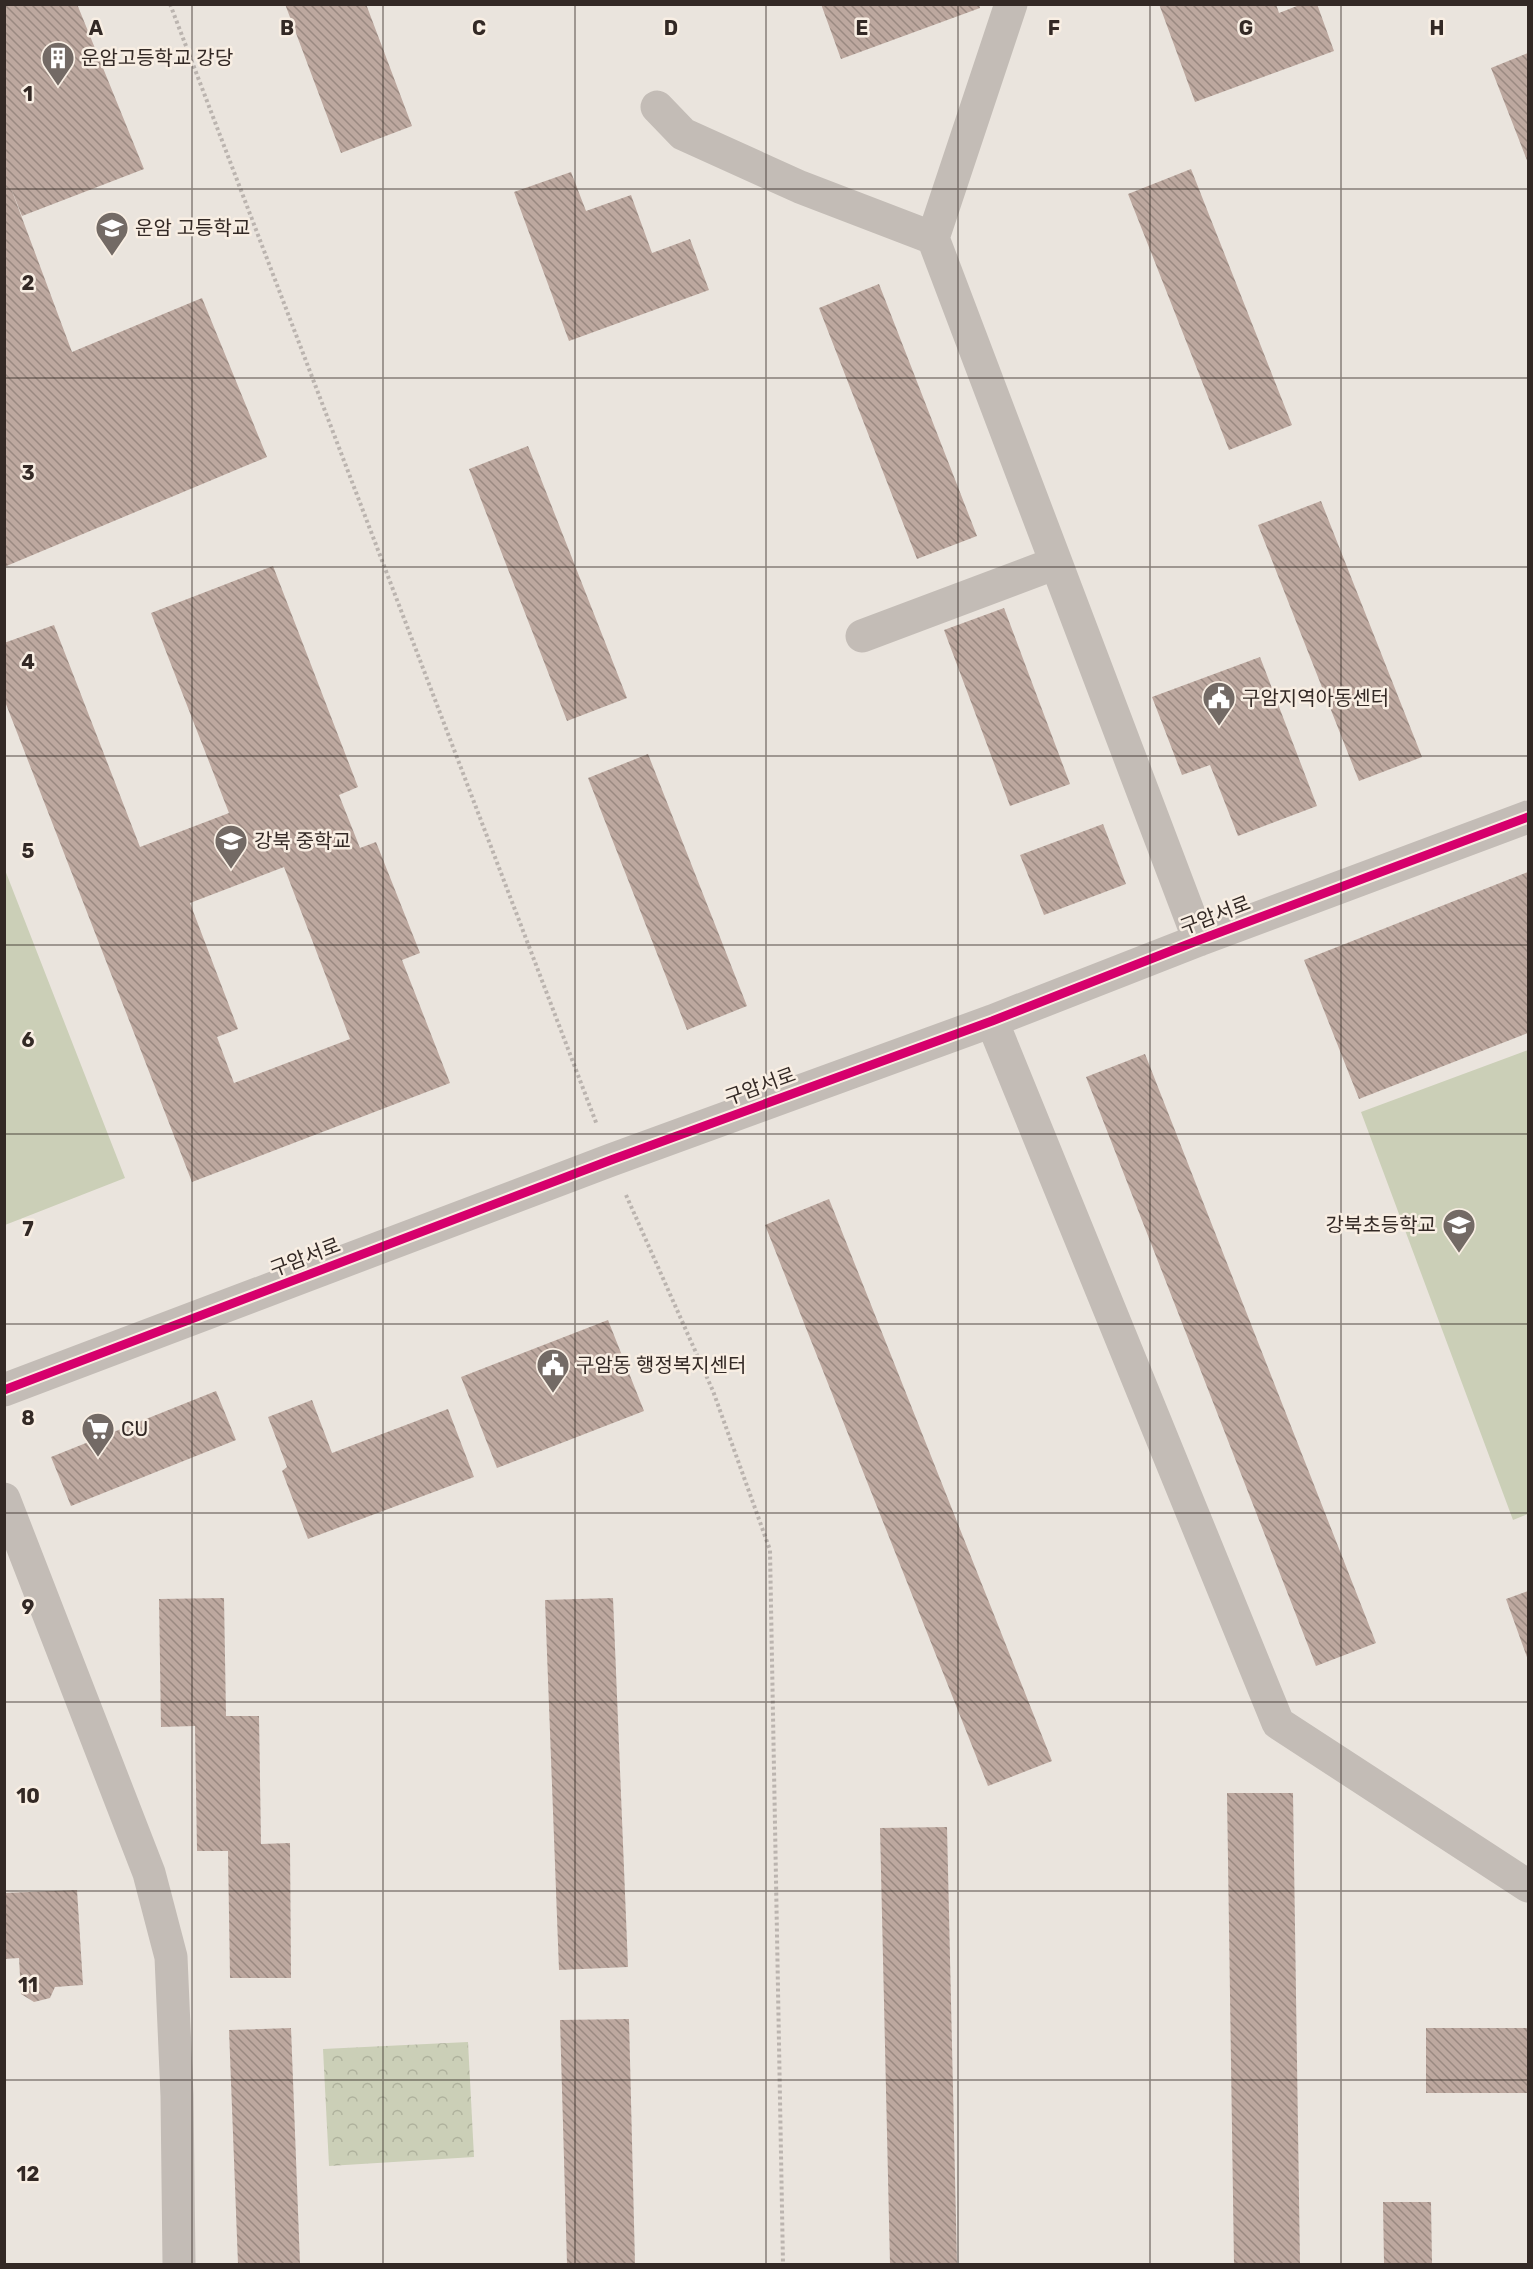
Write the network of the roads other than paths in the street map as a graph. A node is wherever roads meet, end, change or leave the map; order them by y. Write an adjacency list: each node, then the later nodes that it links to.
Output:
1 (1011, 4): 3 (street)
2 (657, 107): 3 (street)
3 (933, 238): 4 (street)
4 (1056, 563): 5 (street); 7 (street)
5 (862, 636)
6 (1528, 817): 7 (street, 구암서로)
7 (1199, 940): 8 (street, 구암서로)
8 (992, 1021): 9 (street, 구암서로); 11 (street)
9 (4, 1390)
10 (4, 1499): 12 (street)
11 (1528, 1886)
12 (179, 2265)

